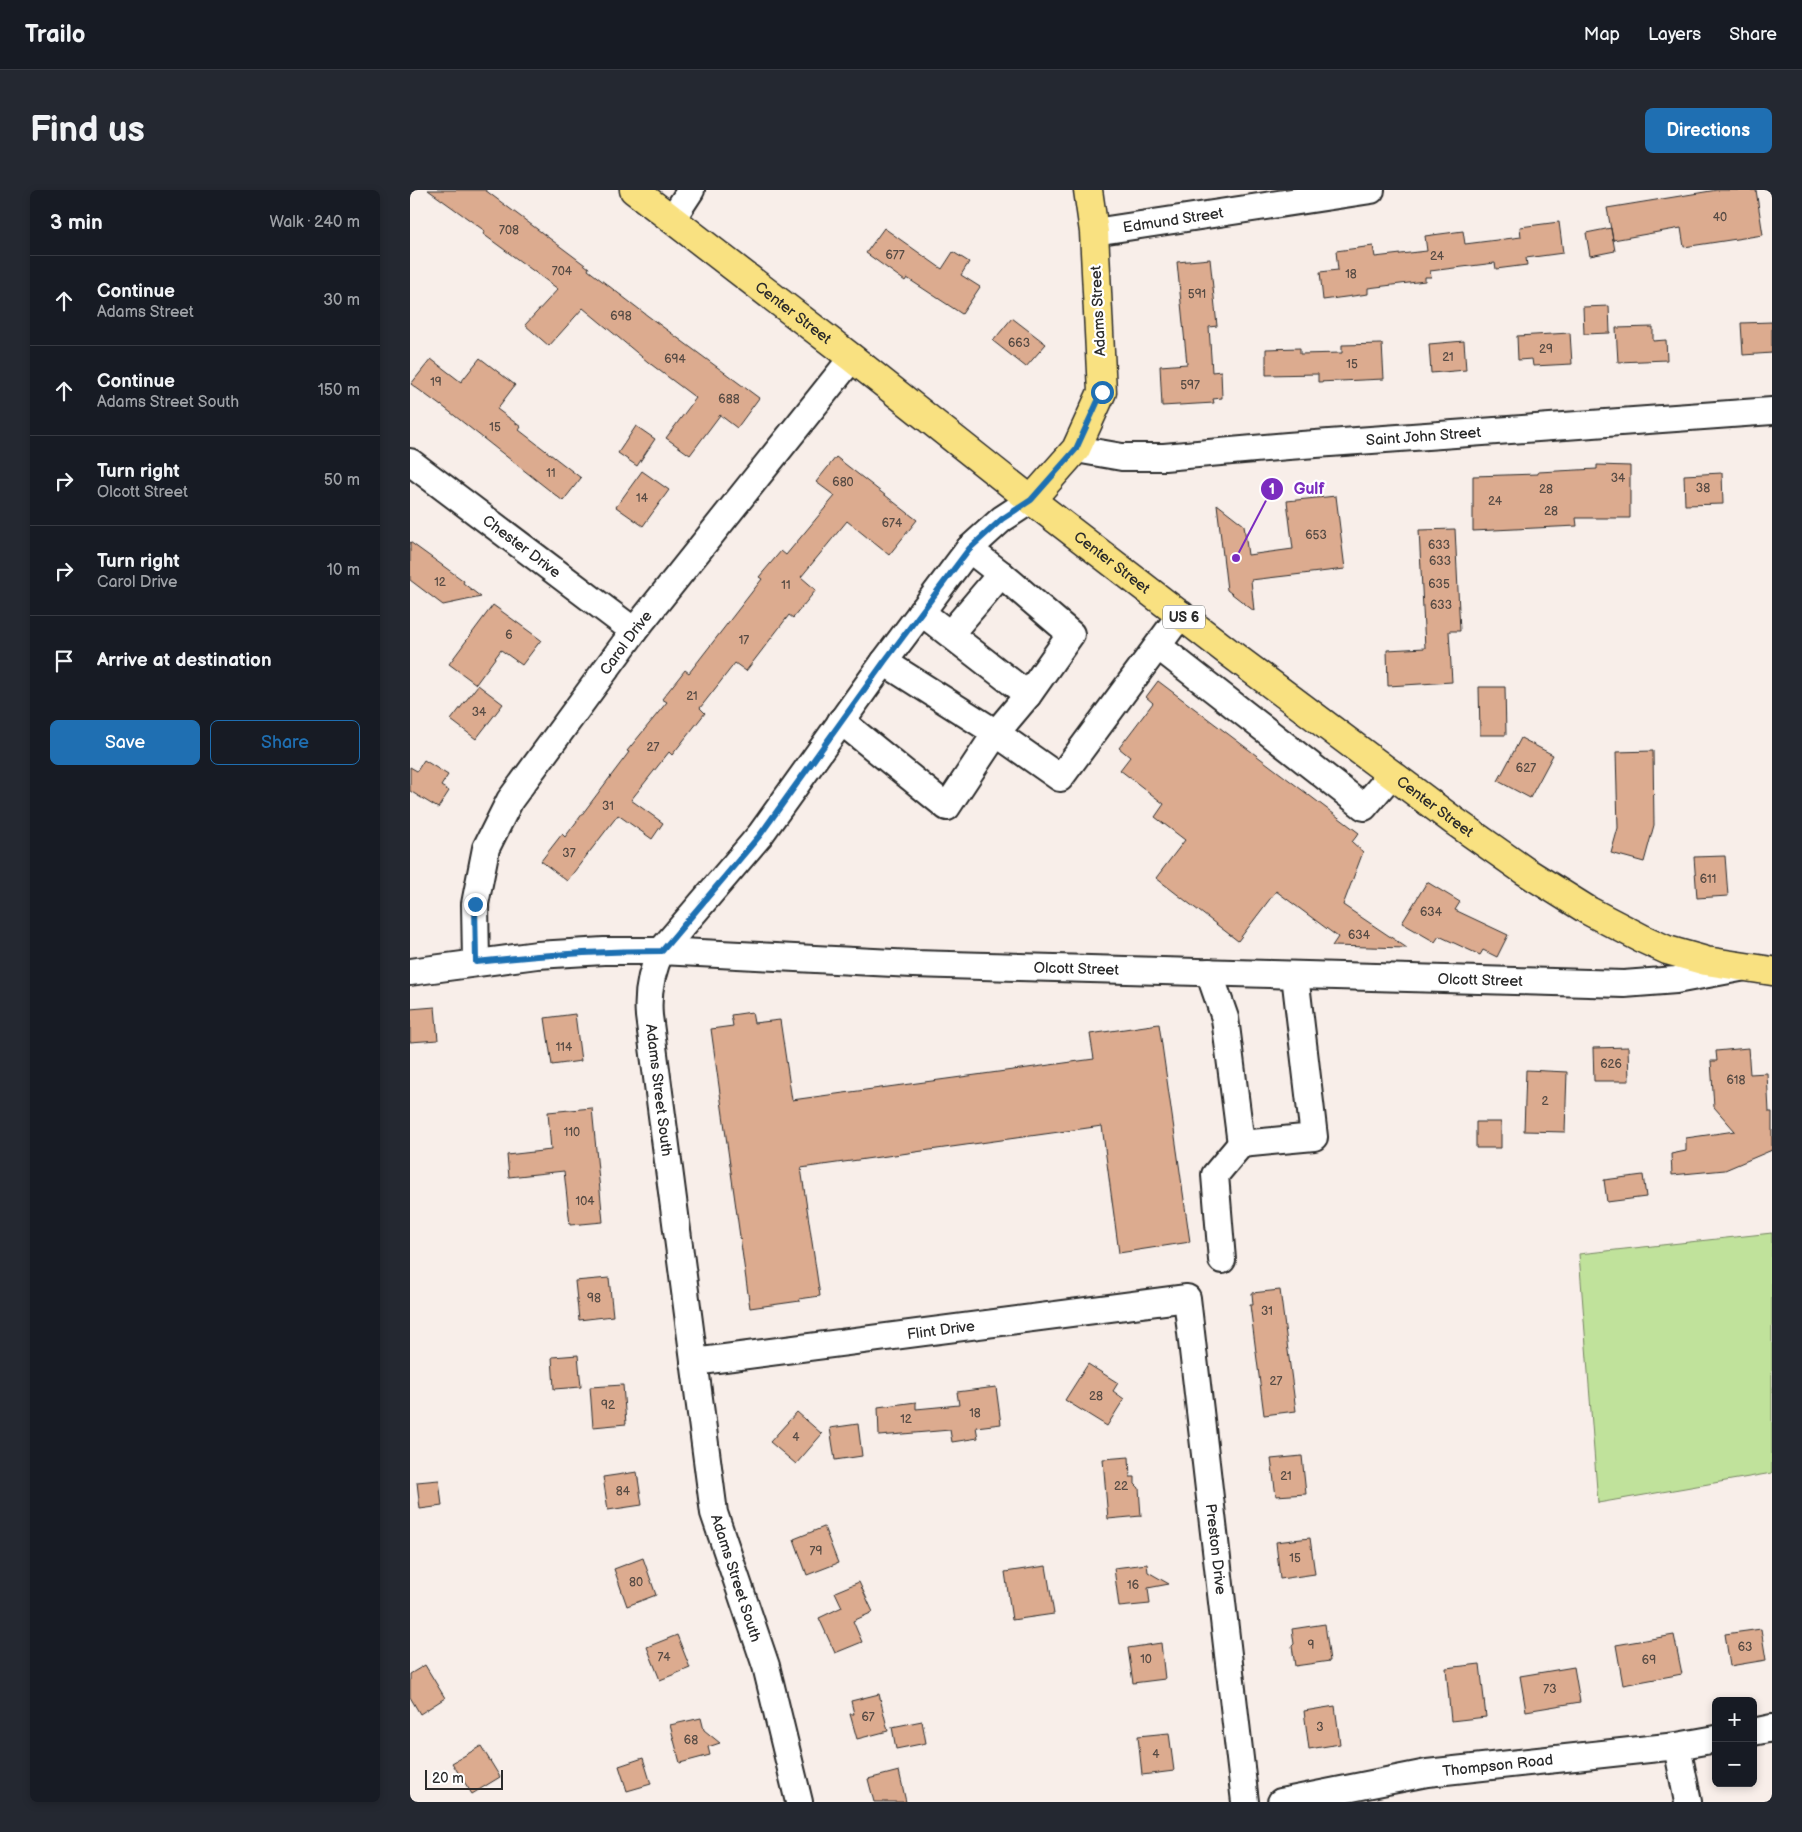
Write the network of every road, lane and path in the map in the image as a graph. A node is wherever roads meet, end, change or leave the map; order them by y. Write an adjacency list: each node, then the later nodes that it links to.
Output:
1 (634, 190): 5 (main road, Center Street / US 6)
2 (691, 190): 5 (street)
3 (1088, 190): 6 (main road, Adams Street)
4 (1371, 190): 6 (street, Edmund Street)
5 (672, 219): 7 (main road, Center Street / US 6)
6 (1094, 232): 9 (main road, Adams Street)
7 (852, 358): 11 (main road, Center Street / US 6); 16 (street, Carol Drive)
8 (1772, 411): 9 (street, Saint John Street)
9 (1076, 449): 11 (main road, Adams Street)
10 (410, 462): 16 (street, Chester Drive)
11 (1031, 500): 12 (street, Adams Street South); 15 (main road, Center Street / US 6)
12 (969, 549): 13 (street); 14 (street, Adams Street South)
13 (1001, 574): 17 (street); 20 (street)
14 (920, 612): 17 (street); 19 (street, Adams Street South)
15 (1180, 614): 18 (street); 23 (main road, Center Street / US 6)
16 (634, 631): 25 (street, Carol Drive)
17 (950, 634): 20 (street)
18 (1158, 646): 22 (street); 23 (street)
19 (884, 662): 21 (street, Adams Street South); 22 (street)
20 (1028, 695): 22 (street)
21 (841, 721): 22 (street); 24 (street, Adams Street South)
22 (996, 733)
23 (1392, 774): 26 (main road, Center Street / US 6)
24 (662, 951): 25 (street, Olcott Street); 29 (street, Olcott Street); 34 (street, Adams Street South)
25 (476, 962): 28 (street, Olcott Street)
26 (1743, 968): 27 (main road, Center Street / US 6); 30 (street, Olcott Street)
27 (1772, 971)
28 (410, 972)
29 (1209, 972): 30 (street, Olcott Street); 31 (street)
30 (1294, 975): 31 (street)
31 (1241, 1144): 32 (street)
32 (1222, 1260)
33 (1187, 1298): 34 (street, Flint Drive); 40 (street, Preston Drive)
34 (694, 1362): 39 (street, Adams Street South)
35 (1772, 1728): 36 (street)
36 (1757, 1731)
37 (1712, 1740): 38 (street, Thompson Road)
38 (1677, 1746): 41 (street, Thompson Road); 42 (street)
39 (798, 1802)
40 (1245, 1802)
41 (1281, 1802)
42 (1688, 1802)

